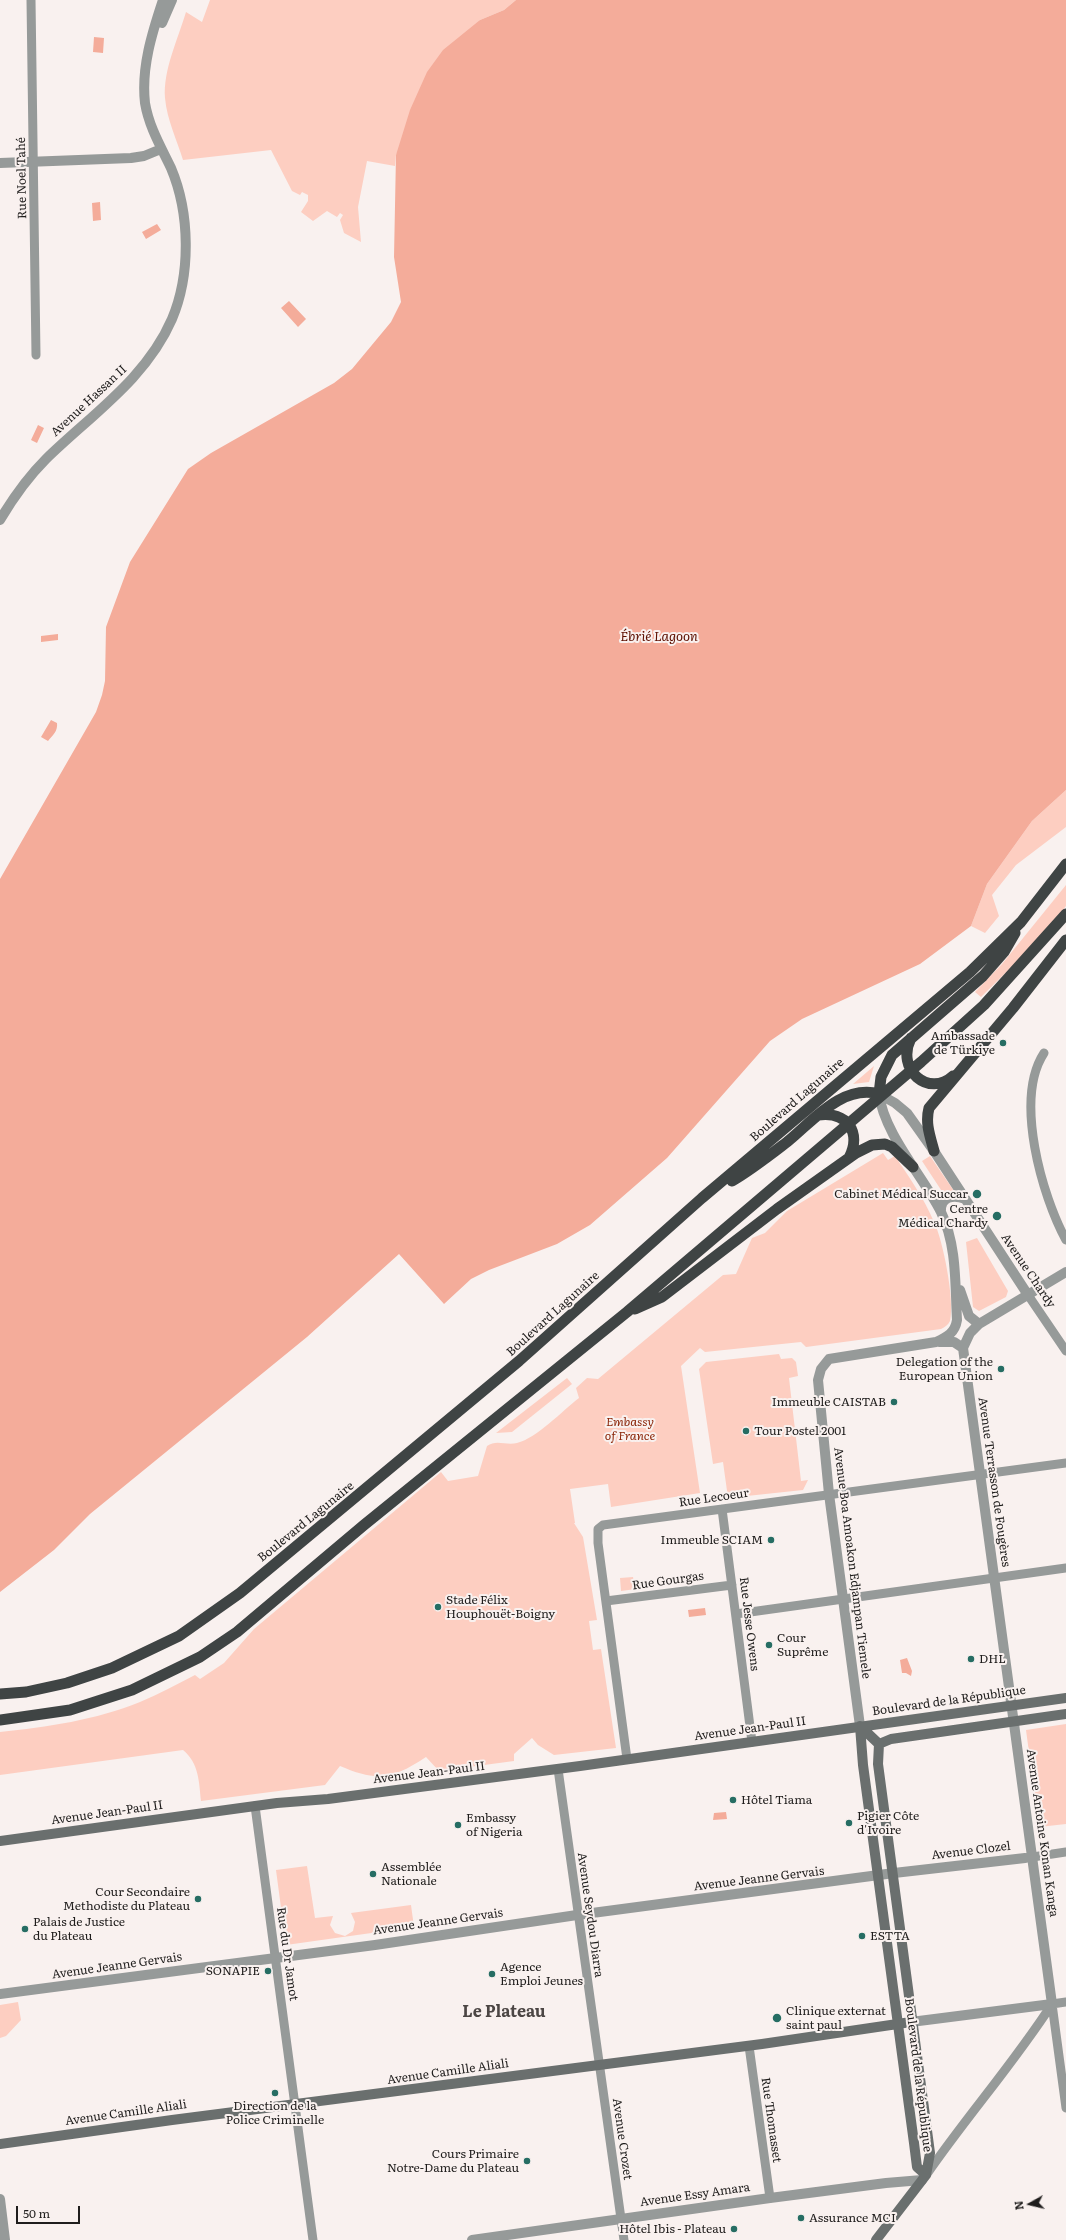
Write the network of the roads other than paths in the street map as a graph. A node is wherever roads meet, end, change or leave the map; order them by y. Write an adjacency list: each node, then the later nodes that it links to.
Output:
1 (32, 0): 6 (street, Rue Noel Tahé)
2 (163, 0): 4 (street, Avenue Hassan II)
3 (172, 0): 4 (street, Avenue Hassan II)
4 (147, 58): 5 (street, Avenue Hassan II)
5 (161, 149): 6 (street); 9 (street, Avenue Hassan II)
6 (34, 161): 7 (street); 8 (street, Rue Noel Tahé)
7 (0, 163)
8 (36, 355)
9 (0, 520)
10 (1066, 864): 12 (highway, Boulevard Lagunaire)
11 (1066, 914): 29 (highway)
12 (1021, 922): 14 (highway); 22 (highway, Boulevard Lagunaire)
13 (1066, 940): 16 (highway)
14 (913, 1036): 16 (highway); 17 (highway)
15 (1044, 1053): 25 (street)
16 (963, 1067): 19 (highway)
17 (879, 1094): 18 (highway); 19 (street, Avenue Chardy); 21 (street, Avenue Boa Amoakon Edjampan Tiemele)
18 (818, 1115): 20 (highway); 22 (highway)
19 (934, 1151): 23 (street, Avenue Chardy)
20 (849, 1159): 21 (highway); 29 (highway)
21 (913, 1167): 24 (street, Avenue Boa Amoakon Edjampan Tiemele)
22 (702, 1198): 44 (highway, Boulevard Lagunaire)
23 (965, 1199): 24 (street); 28 (street, Avenue Chardy)
24 (941, 1212): 26 (street, Avenue Boa Amoakon Edjampan Tiemele)
25 (1066, 1240)
26 (955, 1271): 30 (street); 31 (street, Avenue Boa Amoakon Edjampan Tiemele)
27 (1066, 1272): 28 (street)
28 (1028, 1295): 30 (street); 33 (street, Avenue Chardy)
29 (627, 1312): 48 (highway)
30 (980, 1324): 32 (street)
31 (936, 1342): 32 (street); 36 (street, Avenue Boa Amoakon Edjampan Tiemele)
32 (963, 1348): 35 (street, Avenue Terrasson de Fougères)
33 (1066, 1351)
34 (1066, 1463): 35 (street, Rue Lecoeur)
35 (981, 1475): 36 (street, Rue Lecoeur); 39 (street, Avenue Terrasson de Fougères)
36 (829, 1494): 37 (street, Rue Lecoeur); 41 (street, Avenue Boa Amoakon Edjampan Tiemele)
37 (722, 1509): 40 (street, Rue Jesse Owens); 42 (street, Rue Lecoeur)
38 (1066, 1568): 39 (street)
39 (994, 1578): 41 (street); 46 (street, Avenue Terrasson de Fougères)
40 (732, 1585): 42 (street, Rue Gourgas); 43 (street, Rue Jesse Owens)
41 (843, 1599): 43 (street); 50 (street, Avenue Boa Amoakon Edjampan Tiemele)
42 (606, 1601): 53 (street, Rue Lecoeur)
43 (736, 1614): 51 (street, Rue Jesse Owens)
44 (0, 1694)
45 (1066, 1698): 46 (main road, Boulevard de la République)
46 (1011, 1705): 49 (street, Avenue Antoine Konan Kanga); 50 (main road, Boulevard de la République)
47 (1066, 1714): 49 (main road)
48 (0, 1720)
49 (1014, 1721): 52 (main road); 58 (street, Avenue Antoine Konan Kanga)
50 (860, 1726): 51 (main road, Avenue Jean-Paul II); 52 (main road); 60 (main road, Boulevard de la République)
51 (752, 1742): 53 (main road, Avenue Jean-Paul II)
52 (879, 1744): 59 (main road, Boulevard de la République)
53 (627, 1759): 54 (main road, Avenue Jean-Paul II)
54 (558, 1769): 55 (main road, Avenue Jean-Paul II); 61 (street, Avenue Seydou Diarra)
55 (255, 1806): 56 (main road, Avenue Jean-Paul II); 62 (street, Rue du Dr Jamot)
56 (0, 1841)
57 (1066, 1852): 58 (street, Avenue Clozel)
58 (1029, 1858): 59 (street, Avenue Clozel); 65 (street, Avenue Antoine Konan Kanga)
59 (894, 1873): 60 (street, Avenue Clozel); 66 (main road, Boulevard de la République)
60 (879, 1876): 61 (street, Avenue Jeanne Gervais); 67 (main road, Boulevard de la République)
61 (577, 1915): 62 (street, Avenue Jeanne Gervais); 69 (street, Avenue Seydou Diarra)
62 (275, 1957): 63 (street, Avenue Jeanne Gervais); 70 (street, Rue du Dr Jamot)
63 (0, 1994)
64 (1066, 2002): 65 (street)
65 (1052, 2004): 66 (street); 71 (street, Avenue Antoine Konan Kanga); 73 (street)
66 (911, 2022): 67 (main road, Avenue Camille Aliali); 73 (main road, Boulevard de la République)
67 (899, 2024): 68 (main road, Avenue Camille Aliali); 73 (main road, Boulevard de la République)
68 (749, 2046): 69 (main road, Avenue Camille Aliali); 74 (street, Rue Thomasset)
69 (600, 2065): 70 (main road, Avenue Camille Aliali); 76 (street, Avenue Crozet)
70 (295, 2106): 72 (main road, Avenue Camille Aliali); 78 (street, Rue du Dr Jamot)
71 (1066, 2108)
72 (0, 2144)
73 (924, 2178): 74 (street, Avenue Essy Amara); 81 (main road)
74 (770, 2198): 76 (street, Avenue Essy Amara)
75 (0, 2199): 77 (street)
76 (621, 2218): 79 (street, Avenue Essy Amara); 80 (street, Avenue Crozet)
77 (5, 2240)
78 (313, 2240)
79 (472, 2240)
80 (624, 2240)
81 (876, 2240)

